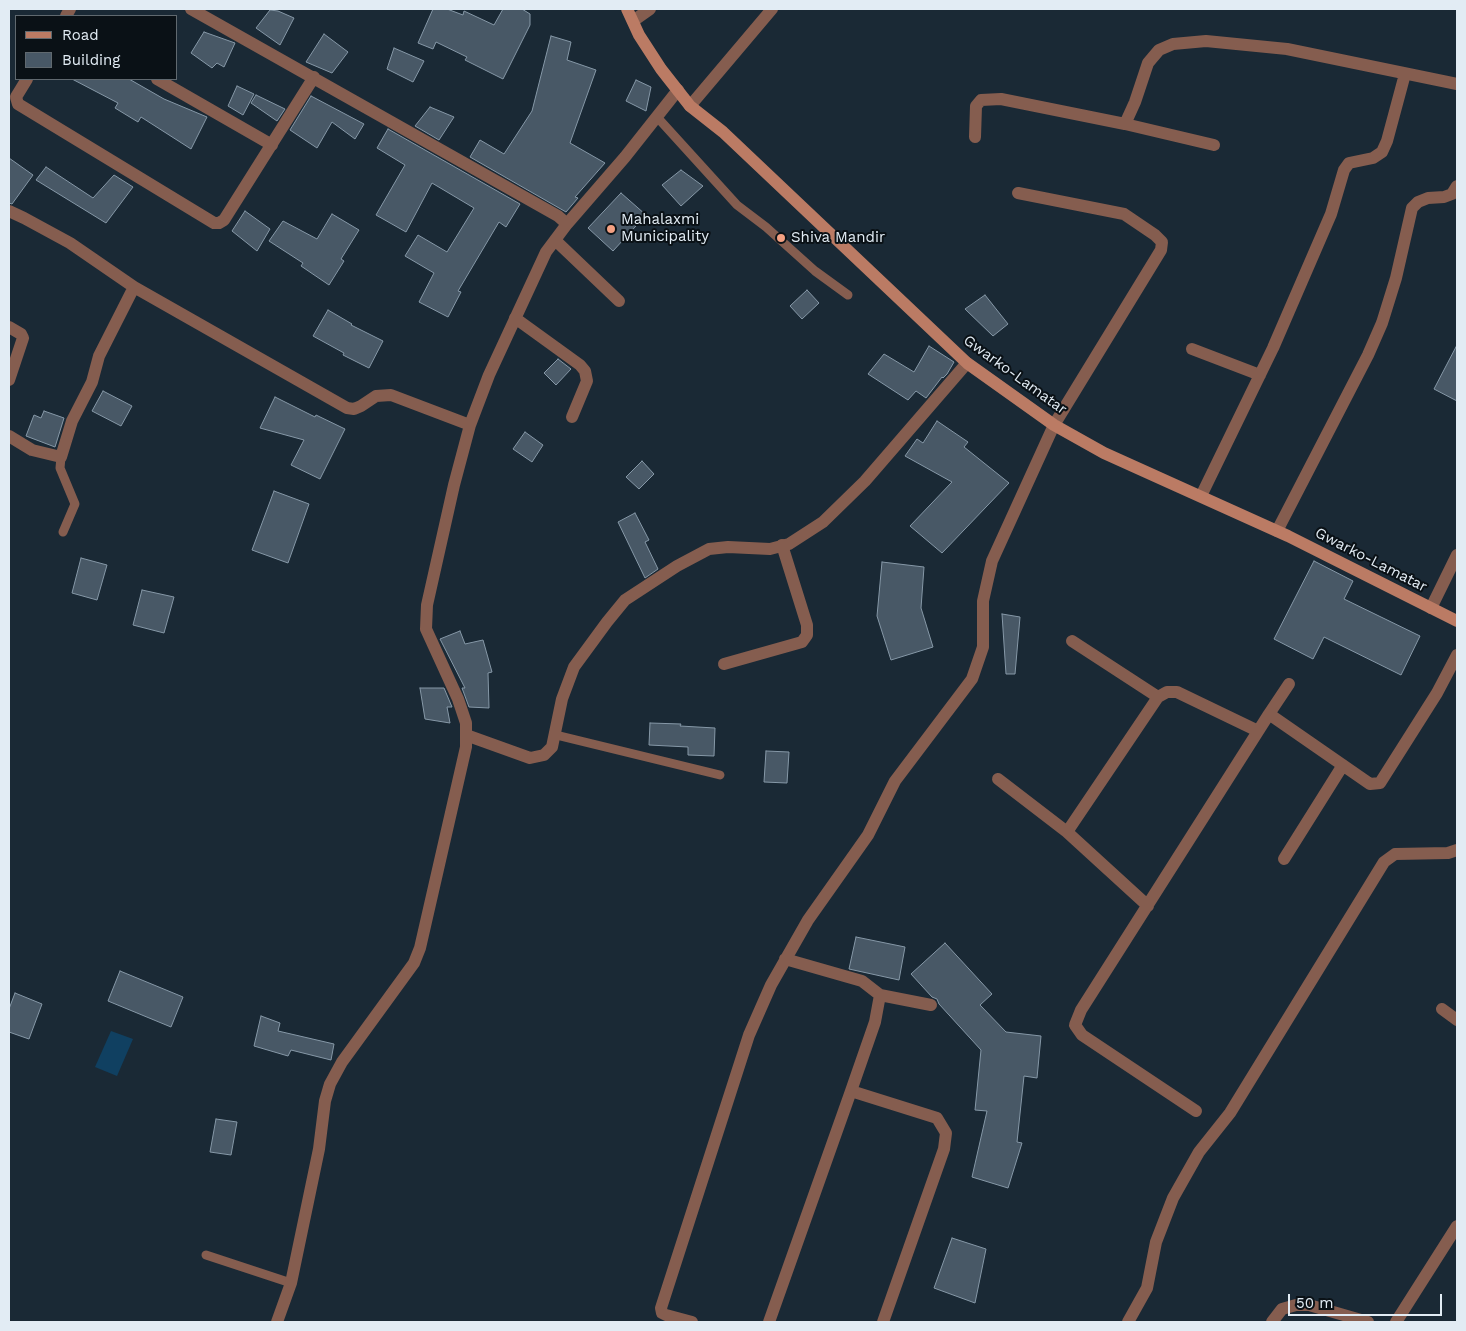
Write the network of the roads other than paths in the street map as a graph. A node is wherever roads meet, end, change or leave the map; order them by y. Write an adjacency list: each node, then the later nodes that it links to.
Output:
1 (191, 9): 7 (street)
2 (627, 9): 5 (main road, Gwarko-Lamatar)
3 (650, 9): 5 (street)
4 (772, 9): 12 (street)
5 (633, 22): 11 (main road, Gwarko-Lamatar)
6 (1405, 74): 10 (street); 14 (street); 30 (street)
7 (314, 77): 16 (street); 21 (street)
8 (26, 80): 16 (street)
9 (159, 80): 16 (street)
10 (1457, 84)
11 (678, 90): 12 (main road, Gwarko-Lamatar); 13 (street)
12 (690, 106): 29 (main road, Gwarko-Lamatar)
13 (657, 117): 21 (street); 24 (lane)
14 (1126, 124): 15 (street); 17 (street)
15 (975, 136)
16 (272, 145)
17 (1214, 145)
18 (1456, 191): 38 (street)
19 (1018, 193): 34 (street)
20 (9, 211): 23 (street)
21 (567, 224): 22 (street)
22 (555, 240): 25 (street); 26 (street)
23 (134, 287): 33 (street); 36 (street)
24 (848, 295)
25 (619, 300)
26 (515, 318): 32 (street); 33 (street)
27 (9, 327): 31 (street)
28 (1192, 349): 30 (street)
29 (967, 363): 34 (main road, Gwarko-Lamatar); 40 (street)
30 (1260, 375): 37 (street)
31 (9, 380)
32 (572, 417)
33 (470, 425): 51 (street)
34 (1054, 425): 37 (main road, Gwarko-Lamatar); 60 (street)
35 (9, 436): 36 (street)
36 (61, 458): 39 (lane)
37 (1201, 496): 38 (main road, Gwarko-Lamatar)
38 (1277, 531): 42 (main road, Gwarko-Lamatar)
39 (63, 532)
40 (782, 545): 46 (street); 52 (street)
41 (1457, 555): 42 (street)
42 (1431, 608): 43 (main road, Gwarko-Lamatar)
43 (1457, 622)
44 (1072, 641): 48 (street)
45 (1457, 655): 53 (street)
46 (724, 664)
47 (1289, 684): 49 (street)
48 (1158, 697): 50 (street); 56 (street)
49 (1269, 714): 50 (street); 53 (street)
50 (1258, 731): 59 (street)
51 (466, 735): 52 (street); 69 (street)
52 (556, 735): 54 (lane)
53 (1343, 765): 58 (street)
54 (720, 775)
55 (998, 779): 56 (street)
56 (1067, 832): 59 (street)
57 (1457, 850): 74 (street)
58 (1284, 859)
59 (1148, 906): 66 (street)
60 (784, 960): 61 (street); 71 (street)
61 (880, 995): 62 (street); 65 (street)
62 (932, 1005)
63 (1442, 1010): 64 (street)
64 (1457, 1020)
65 (852, 1091): 72 (street); 73 (street)
66 (1196, 1111)
67 (1457, 1226): 77 (street)
68 (206, 1254): 69 (lane)
69 (292, 1283): 70 (street)
70 (277, 1322)
71 (692, 1322)
72 (769, 1322)
73 (883, 1322)
74 (1128, 1322)
75 (1272, 1322): 76 (street)
76 (1368, 1322)
77 (1396, 1322)

